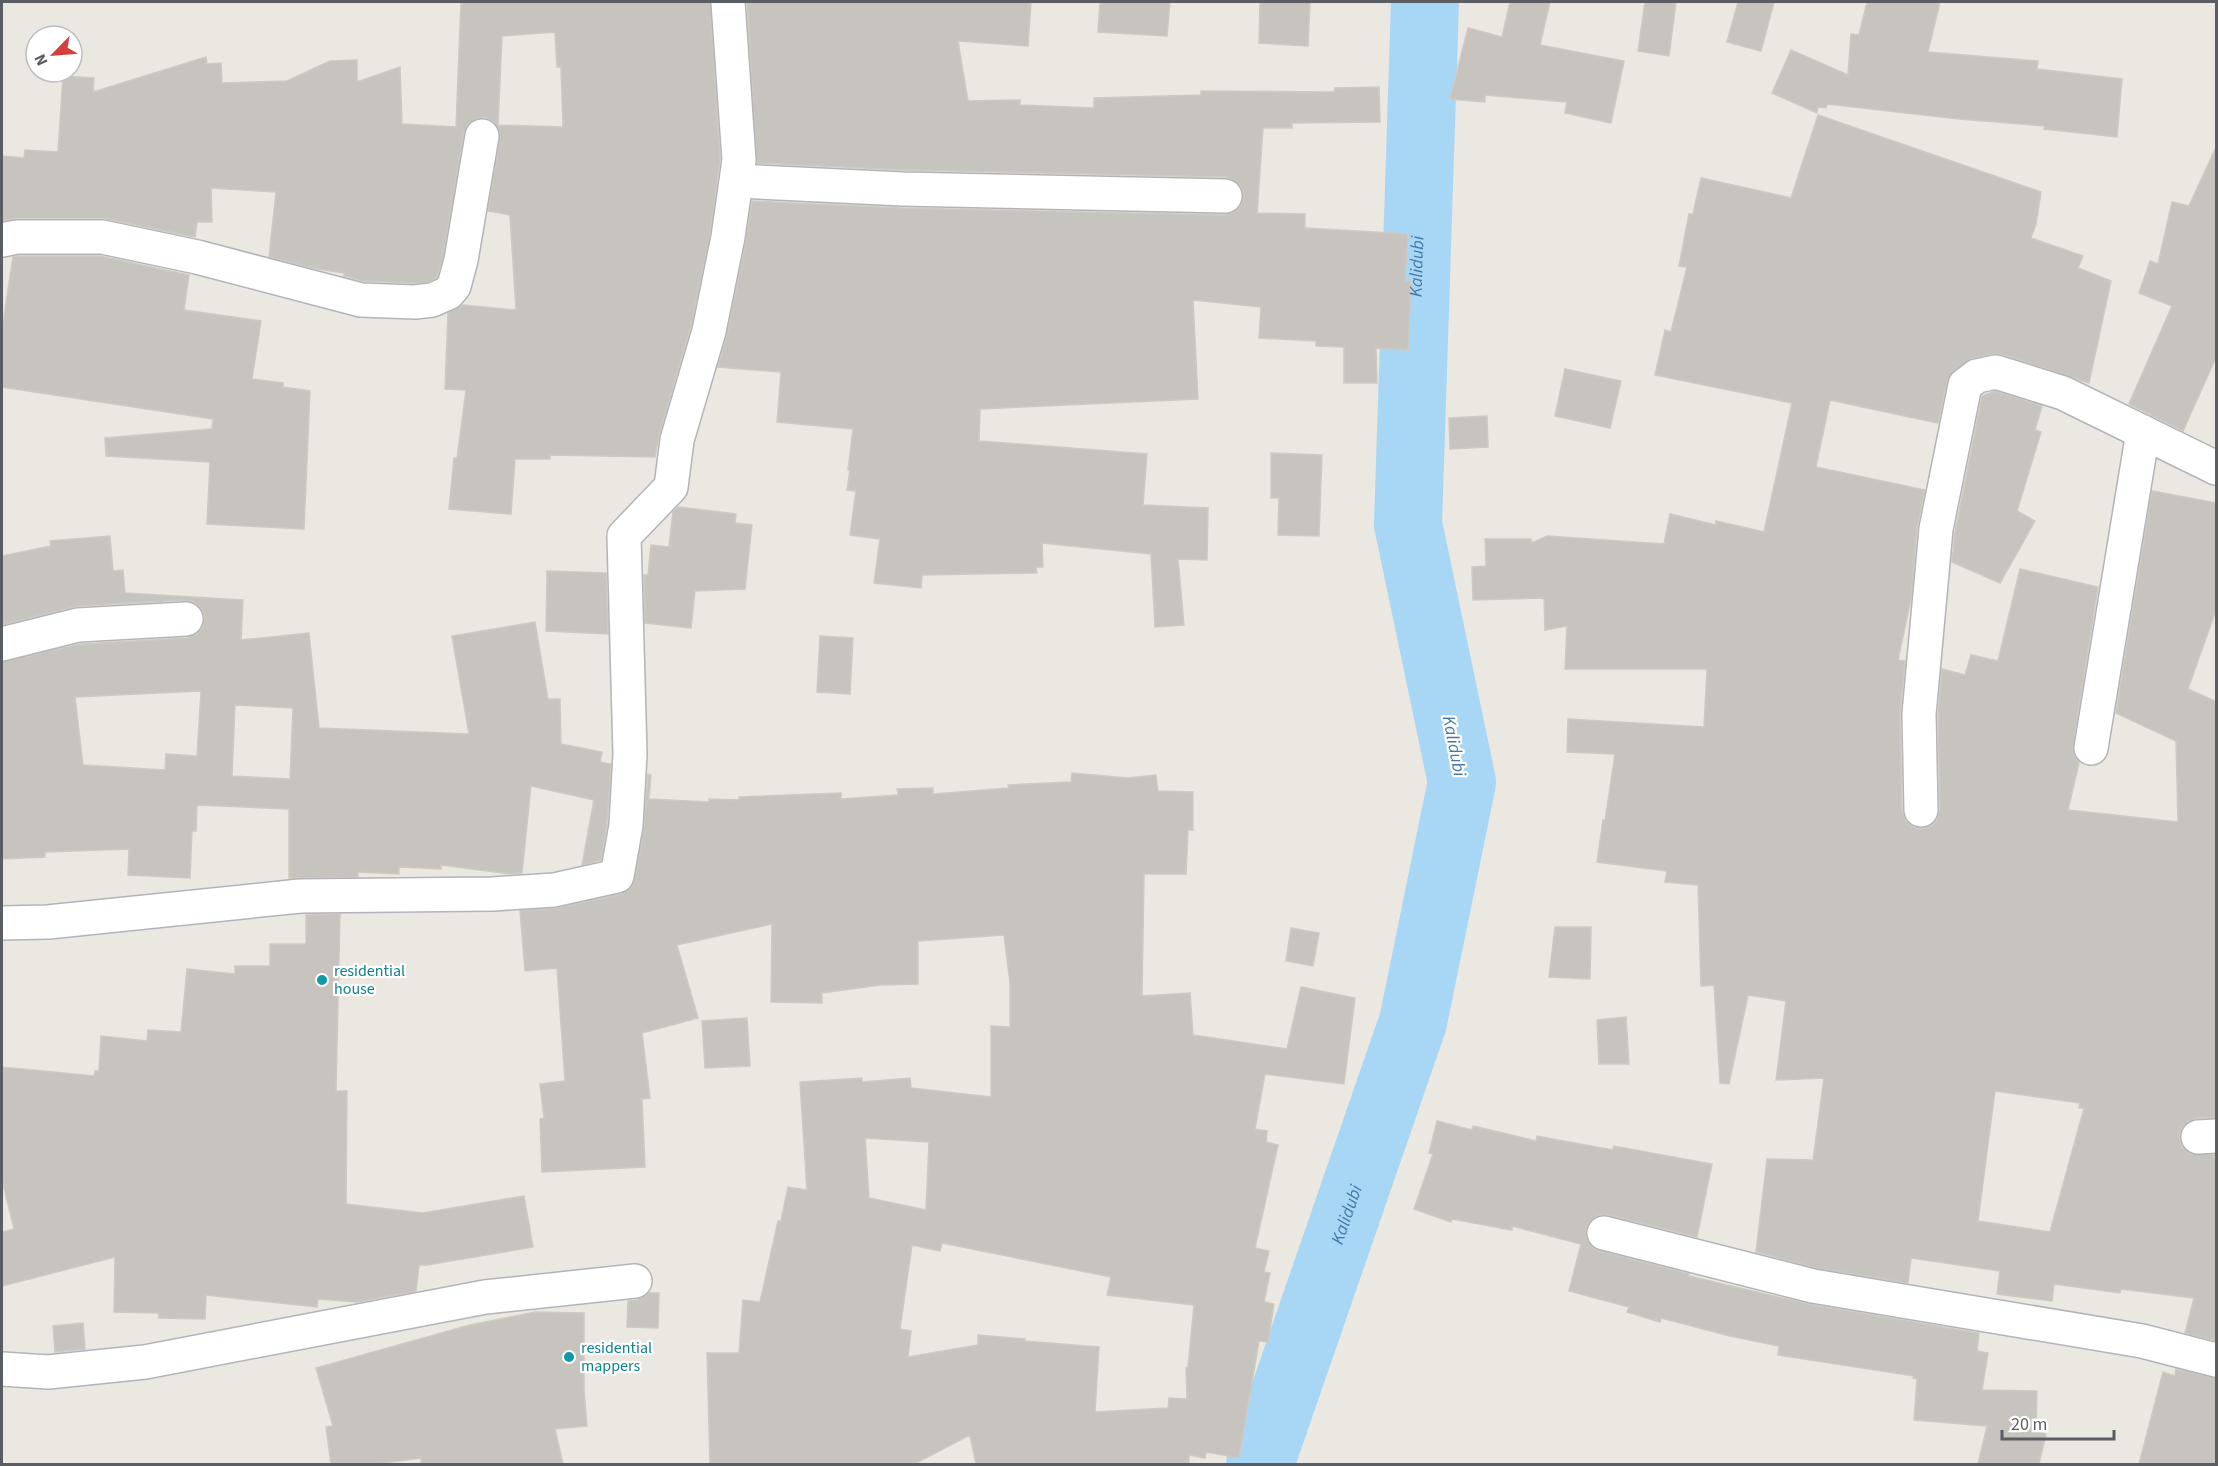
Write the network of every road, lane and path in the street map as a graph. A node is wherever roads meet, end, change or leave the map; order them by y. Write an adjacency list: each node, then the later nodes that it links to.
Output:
1 (728, 2): 3 (street)
2 (482, 136): 5 (street)
3 (737, 181): 4 (street); 12 (street)
4 (1225, 196)
5 (2, 240)
6 (2143, 432): 7 (street); 10 (street); 11 (street)
7 (2217, 468)
8 (186, 619): 9 (street)
9 (2, 644)
10 (2091, 748)
11 (1921, 810)
12 (2, 923)
13 (1604, 1233): 15 (street)
14 (635, 1281): 16 (street)
15 (2217, 1360)
16 (2, 1369)

